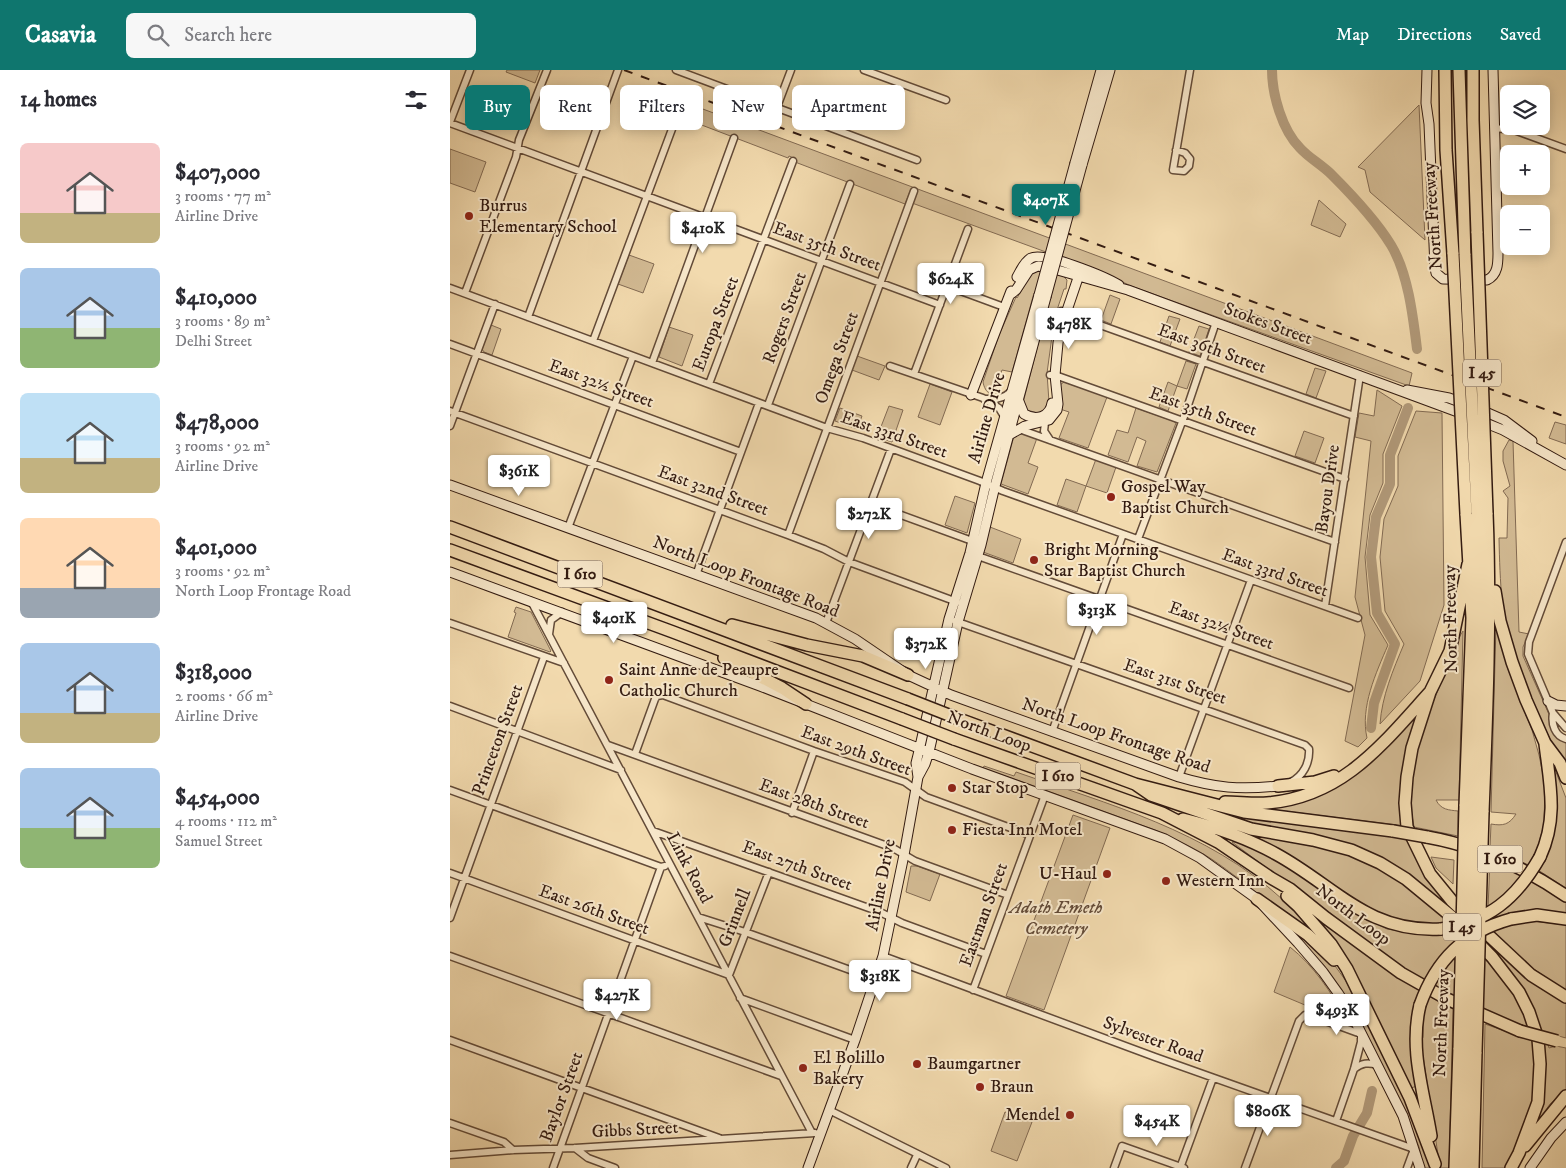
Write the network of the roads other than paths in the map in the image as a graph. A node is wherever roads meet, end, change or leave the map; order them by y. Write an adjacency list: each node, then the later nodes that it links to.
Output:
1 (470, 70): 21 (street)
2 (547, 70): 26 (street)
3 (618, 70): 33 (street)
4 (676, 70): 17 (street)
5 (791, 70): 18 (street)
6 (864, 70): 19 (street)
7 (1101, 70): 32 (main road, Airline Drive)
8 (1110, 70): 32 (main road, Airline Drive)
9 (1190, 70): 28 (street)
10 (1427, 70): 22 (main road)
11 (1440, 70): 29 (highway)
12 (1445, 70): 29 (highway, North Freeway)
13 (1460, 70): 40 (highway, North Freeway)
14 (1473, 70): 25 (highway, North Freeway / I 45)
15 (1480, 70): 25 (highway)
16 (1493, 70): 22 (main road)
17 (717, 85)
18 (782, 94)
19 (946, 100)
20 (782, 109): 30 (street)
21 (450, 123): 26 (street, East 35th Street)
22 (1494, 128): 27 (street)
23 (672, 130): 36 (street)
24 (734, 138): 37 (street)
25 (1474, 147): 93 (highway, North Freeway / I 45, bridge)
26 (518, 148): 33 (street, East 35th Street); 46 (street)
27 (1566, 149)
28 (1176, 150): 28 (street)
29 (1446, 150): 40 (highway, North Freeway)
30 (917, 160)
31 (793, 161): 39 (street, Europa Street)
32 (1079, 164): 47 (main road, Airline Drive, bridge)
33 (582, 172): 36 (street, East 35th Street); 52 (street)
34 (850, 184): 41 (street, Rogers Street)
35 (914, 191): 43 (street, Omega Street)
36 (646, 196): 37 (street, East 35th Street); 54 (street)
37 (705, 218): 39 (street, East 35th Street); 59 (street)
38 (968, 229): 44 (street)
39 (764, 239): 41 (street, East 35th Street); 64 (street, Europa Street)
40 (1459, 254): 93 (highway, North Freeway, bridge)
41 (822, 261): 43 (street, East 35th Street); 71 (street, Rogers Street)
42 (1077, 271): 50 (main road, Stokes Street); 51 (main road, Airline Drive); 53 (main road, Stokes Street)
43 (881, 283): 49 (street, East 35th Street); 78 (street, Omega Street)
44 (947, 286): 49 (street); 50 (street)
45 (450, 288): 46 (street, East 33rd Street)
46 (465, 294): 48 (street, East 33rd Street)
47 (1042, 295): 65 (main road, Airline Drive); 68 (main road, Airline Drive)
48 (495, 304): 52 (street, East 33rd Street); 56 (street)
49 (940, 305): 61 (street)
50 (1004, 307): 66 (main road)
51 (1063, 312): 58 (street, East 36th Street); 62 (main road, Airline Drive)
52 (528, 317): 54 (street, East 33rd Street)
53 (1216, 322): 58 (street); 63 (main road, Stokes Street)
54 (593, 341): 57 (street, East 33rd Street)
55 (450, 344): 56 (street, East 32½ Street)
56 (477, 354): 70 (street, East 32½ Street); 72 (street)
57 (633, 356): 59 (street, East 33rd Street); 70 (street)
58 (1203, 361): 73 (street, East 36th Street); 76 (street)
59 (652, 363): 64 (street, East 33rd Street)
60 (890, 366): 61 (street)
61 (914, 374): 66 (street)
62 (1052, 375): 68 (main road, Airline Drive); 75 (main road, Airline Drive); 76 (street, East 35th Street)
63 (1360, 376): 73 (street, Bayou Drive); 85 (main road, Stokes Street)
64 (709, 384): 69 (street, East 33rd Street)
65 (1013, 388): 67 (street); 74 (main road, Airline Drive)
66 (972, 395): 67 (street)
67 (983, 398): 74 (street)
68 (1018, 399): 80 (main road, Airline Drive)
69 (759, 403): 71 (street, East 33rd Street); 83 (street)
70 (614, 405): 83 (street, East 32½ Street); 84 (street)
71 (768, 405): 78 (street, East 33rd Street)
72 (452, 412): 77 (street); 84 (street, East 32nd Street)
73 (1354, 416): 86 (street, Bayou Drive)
74 (1004, 418): 88 (main road, Airline Drive)
75 (1049, 420): 79 (main road, Airline Drive); 81 (street)
76 (1182, 421): 86 (street, East 35th Street); 87 (street)
77 (450, 426)
78 (827, 428): 82 (street, East 33rd Street); 98 (street, Omega Street)
79 (1019, 430): 80 (main road, Airline Drive); 81 (street)
80 (1009, 434): 90 (main road, Airline Drive)
81 (1050, 441): 87 (street)
82 (891, 449): 88 (street, East 33rd Street); 91 (street)
83 (741, 452): 92 (street)
84 (592, 463): 92 (street, East 32nd Street); 96 (street)
85 (1566, 465)
86 (1345, 479): 101 (street, Bayou Drive)
87 (1161, 480): 99 (street); 101 (street)
88 (986, 483): 90 (street, East 33rd Street); 103 (main road, Airline Drive)
89 (450, 485): 96 (main road, North Loop Frontage Road)
90 (995, 486): 97 (street, East 33rd Street); 103 (main road, Airline Drive)
91 (871, 504): 103 (street); 108 (street)
92 (720, 511): 98 (street, East 32nd Street); 112 (street)
93 (1477, 513): 107 (highway, North Freeway / I 45); 109 (highway, North Freeway / I 45); 162 (highway, North Freeway)
94 (450, 518): 100 (highway)
95 (450, 526): 100 (highway, North Loop / I 610)
96 (568, 528): 112 (main road, North Loop Frontage Road)
97 (1123, 534): 99 (street, East 33rd Street); 114 (street)
98 (788, 535): 108 (street, East 32nd Street)
99 (1138, 539): 113 (street, East 33rd Street)
100 (491, 541): 118 (highway, North Loop / I 610)
101 (1335, 542): 117 (street, Bayou Drive)
102 (1566, 542): 134 (street)
103 (977, 543): 106 (main road, Airline Drive)
104 (450, 550): 110 (highway, North Loop / I 610)
105 (450, 554): 110 (highway)
106 (974, 554): 114 (street, East 32½ Street); 116 (main road, Airline Drive)
107 (1489, 560): 144 (highway); 162 (highway, North Freeway / I 45)
108 (849, 562): 116 (street, East 32nd Street); 123 (street)
109 (1468, 564): 133 (highway); 162 (highway, North Freeway / I 45)
110 (501, 569): 124 (highway, North Loop / I 610)
111 (450, 572): 115 (main road)
112 (696, 574): 123 (main road, North Loop Frontage Road)
113 (1252, 580): 117 (street, East 33rd Street); 126 (street)
114 (1100, 598): 126 (street, East 32½ Street); 129 (street)
115 (531, 601): 119 (main road); 125 (street, Link Road)
116 (959, 602): 121 (main road, Airline Drive)
117 (1325, 606): 120 (street, East 33rd Street)
118 (669, 608): 130 (highway); 155 (highway, North Loop / I 610, bridge)
119 (562, 612): 125 (street); 135 (main road)
120 (1358, 618)
121 (954, 621): 129 (street, East 31st Street); 132 (main road, Airline Drive)
122 (450, 623): 127 (street)
123 (826, 623): 130 (main road, North Loop Frontage Road)
124 (673, 632): 135 (highway); 164 (highway, North Loop / I 610, bridge)
125 (549, 634): 128 (street, Link Road)
126 (1228, 644): 131 (street, East 32½ Street); 138 (street)
127 (544, 657): 128 (street); 141 (street, Princeton Street)
128 (564, 663): 145 (street, Link Road)
129 (1076, 664): 138 (street, East 31st Street); 142 (street)
130 (908, 674): 132 (main road, North Loop Frontage Road)
131 (1348, 688)
132 (939, 689): 142 (main road, North Loop Frontage Road); 146 (main road, Airline Drive); 148 (main road, Airline Drive)
133 (1430, 692): 151 (highway); 190 (highway)
134 (1548, 700): 137 (main road); 139 (street)
135 (806, 704): 146 (main road)
136 (450, 706): 141 (street)
137 (1566, 706)
138 (1205, 709): 153 (street); 156 (street, East 31st Street)
139 (1553, 713): 140 (street); 143 (street)
140 (1566, 728)
141 (518, 731): 150 (street); 161 (street, Princeton Street)
142 (1052, 732): 153 (main road, North Loop Frontage Road)
143 (1566, 739)
144 (1544, 743): 154 (highway); 164 (highway, bridge)
145 (608, 745): 149 (street, East 28th Street); 150 (street, Link Road)
146 (919, 748): 148 (main road); 152 (main road, Airline Drive)
147 (814, 751): 149 (street, East 29th Street); 157 (street, East 29th Street); 163 (street)
148 (929, 752): 152 (main road, Airline Drive); 159 (main road)
149 (635, 754): 163 (street, East 28th Street)
150 (621, 770): 165 (street, Link Road)
151 (1352, 771): 156 (highway); 160 (highway)
152 (918, 777): 157 (main road, Airline Drive)
153 (1179, 777): 156 (main road, North Loop Frontage Road)
154 (1566, 778)
155 (1135, 784): 160 (highway, North Loop / I 610); 217 (highway)
156 (1278, 786)
157 (915, 789): 166 (street, East 29th Street); 167 (main road, Airline Drive)
158 (450, 790): 161 (street)
159 (1045, 796): 166 (street, Eastman Street); 176 (main road)
160 (1209, 802): 175 (highway, North Loop / I 610, bridge)
161 (491, 805): 169 (street); 172 (street, Princeton Street)
162 (1474, 809): 197 (highway, North Freeway / I 45, bridge); 197 (highway, North Freeway / I 45, bridge)
163 (792, 813): 167 (street, East 28th Street)
164 (1162, 813): 173 (highway, North Loop / I 610)
165 (653, 831): 168 (street, Link Road); 170 (street, East 27th Street)
166 (1030, 835): 174 (street, Eastman Street)
167 (904, 855): 174 (street, East 28th Street); 179 (main road, Airline Drive)
168 (670, 866): 169 (street); 177 (street, Link Road)
169 (661, 867): 182 (street, Baylor Street)
170 (769, 872): 179 (street, East 27th Street); 181 (street, Grinnell)
171 (450, 873): 172 (street, East 26th Street)
172 (464, 878): 178 (street, Princeton Street); 182 (street, East 26th Street)
173 (1270, 878): 189 (highway); 196 (highway, North Loop / I 610, bridge)
174 (1008, 895): 183 (street, Eastman Street)
175 (1566, 896)
176 (1257, 900): 189 (highway); 193 (main road)
177 (698, 917): 181 (street); 186 (street, Link Road)
178 (450, 918)
179 (891, 918): 183 (street, East 27th Street); 185 (main road, Airline Drive)
180 (1566, 919): 220 (highway, bridge)
181 (745, 932): 186 (street, Grinnell); 187 (street)
182 (634, 940): 186 (street, East 26th Street); 192 (street, Baylor Street)
183 (986, 954): 188 (street, Eastman Street)
184 (450, 956): 192 (street)
185 (883, 956): 187 (main road, Airline Drive); 188 (street, Sylvester Road)
186 (729, 975): 191 (street, Link Road)
187 (875, 979): 195 (main road, Airline Drive)
188 (973, 990): 201 (street, Sylvester Road)
189 (1360, 997): 220 (highway)
190 (1566, 997)
191 (740, 998): 195 (street); 200 (street, Link Road)
192 (608, 1014): 200 (street); 202 (street, Baylor Street)
193 (1361, 1034): 198 (main road); 199 (street); 204 (street)
194 (450, 1040): 202 (street)
195 (854, 1040): 205 (main road, Airline Drive)
196 (1561, 1042)
197 (1468, 1050): 231 (highway, North Freeway / I 45); 232 (highway, North Freeway); 233 (highway, North Freeway / I 45)
198 (1377, 1064): 199 (street); 215 (main road)
199 (1354, 1069): 207 (street)
200 (781, 1076): 206 (street, Link Road)
201 (1213, 1078): 204 (street, Sylvester Road); 221 (street)
202 (582, 1088): 212 (street); 214 (street, Baylor Street)
203 (1566, 1096): 217 (highway)
204 (1271, 1098): 207 (street, Sylvester Road); 228 (street)
205 (829, 1110): 210 (main road, Airline Drive); 218 (street)
206 (803, 1117): 210 (street, Link Road); 211 (street)
207 (1339, 1122): 215 (street, Sylvester Road)
208 (1566, 1122): 235 (main road)
209 (450, 1123): 216 (street)
210 (816, 1133): 211 (street, Gibbs Street); 224 (main road, Airline Drive)
211 (799, 1134): 212 (street, Gibbs Street)
212 (723, 1140): 213 (street, Gibbs Street)
213 (575, 1148): 214 (street, Gibbs Street); 223 (street)
214 (560, 1149): 216 (street, Gibbs Street); 222 (street, Baylor Street)
215 (1414, 1149): 229 (street); 230 (main road)
216 (513, 1150): 219 (street, Gibbs Street)
217 (1519, 1153): 234 (highway)
218 (917, 1154): 225 (street); 226 (street)
219 (450, 1155)
220 (1436, 1166)
221 (1181, 1167): 227 (street)
222 (553, 1168)
223 (614, 1168)
224 (808, 1168)
225 (911, 1168)
226 (946, 1168)
227 (1114, 1168)
228 (1245, 1168)
229 (1407, 1168)
230 (1420, 1168)
231 (1455, 1168)
232 (1464, 1168)
233 (1473, 1168)
234 (1512, 1168)
235 (1530, 1168)

